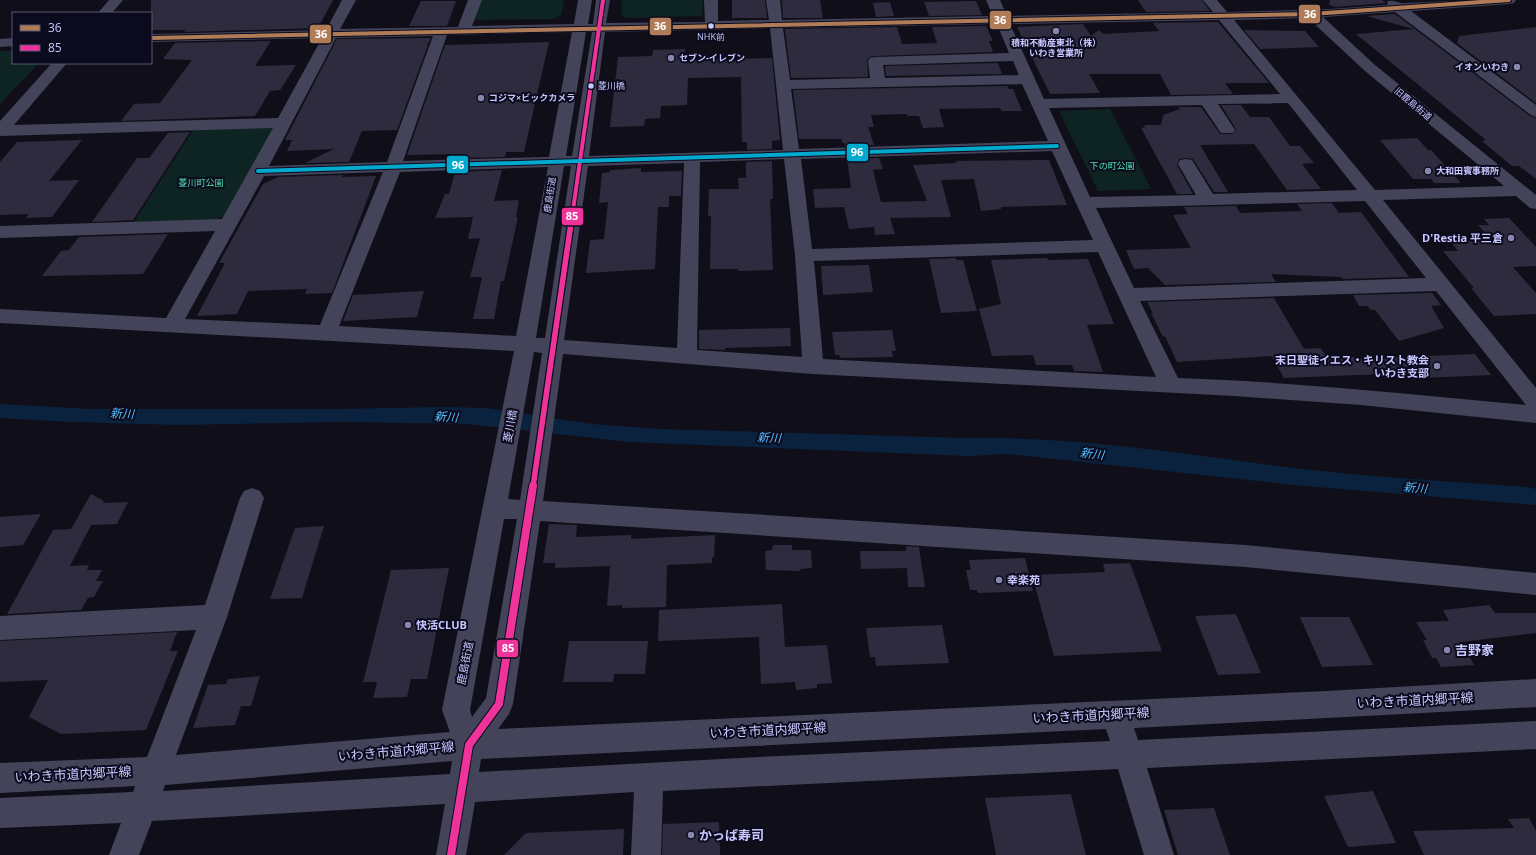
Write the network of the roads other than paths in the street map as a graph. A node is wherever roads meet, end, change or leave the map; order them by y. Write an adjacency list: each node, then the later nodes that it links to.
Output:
1 (116, 0): 14 (street)
2 (349, 0): 25 (street)
3 (475, 0): 23 (street)
4 (585, 0): 22 (street, 鹿島街道)
5 (603, 0): 21 (street)
6 (710, 0): 19 (street)
7 (773, 0): 20 (street)
8 (993, 0): 18 (street)
9 (1210, 0): 16 (street)
10 (1294, 0): 15 (street, 旧鹿島街道)
11 (1509, 0): 12 (street)
12 (1393, 4): 15 (street); 37 (street)
13 (1110, 6): 17 (street)
14 (106, 12)
15 (1312, 14): 16 (street); 49 (street, 旧鹿島街道)
16 (1222, 16): 17 (street); 34 (street)
17 (1118, 18): 18 (street)
18 (1001, 20): 20 (street); 29 (street)
19 (711, 21)
20 (776, 24): 21 (street); 33 (street)
21 (599, 27): 22 (street); 44 (street)
22 (581, 28): 23 (street); 45 (street, 鹿島街道)
23 (464, 30): 24 (street)
24 (442, 31): 25 (street); 47 (street)
25 (331, 33): 26 (street); 38 (street)
26 (152, 38)
27 (12, 42): 28 (street)
28 (0, 43)
29 (1019, 57): 31 (street); 32 (street)
30 (59, 64): 39 (street)
31 (1029, 79): 32 (street); 36 (street)
32 (878, 83): 33 (street)
33 (783, 85): 42 (street)
34 (1292, 98): 35 (street); 50 (street)
35 (1207, 100): 36 (street); 40 (street)
36 (1040, 104): 41 (street)
37 (1536, 112)
38 (283, 123): 39 (street); 48 (street)
39 (0, 130)
40 (1227, 130)
41 (1057, 146): 42 (street); 52 (street)
42 (792, 154): 43 (street); 57 (street)
43 (692, 157): 44 (street); 65 (street)
44 (580, 161): 45 (street); 64 (street)
45 (555, 162): 47 (street); 63 (street, 鹿島街道)
46 (1186, 164): 51 (street)
47 (393, 167): 48 (street); 62 (street)
48 (258, 171): 54 (street)
49 (1521, 191): 50 (street); 53 (street, 旧鹿島街道)
50 (1368, 194): 51 (street); 58 (street)
51 (1207, 199): 52 (street)
52 (1085, 203): 56 (street)
53 (1536, 204)
54 (228, 225): 55 (street); 61 (street)
55 (0, 232)
56 (1104, 246): 57 (street); 59 (street)
57 (804, 255): 66 (street)
58 (1440, 284): 59 (street); 68 (street)
59 (1128, 295): 67 (street)
60 (0, 316): 61 (street)
61 (172, 325): 62 (street)
62 (327, 332): 63 (street)
63 (525, 344): 64 (street); 71 (street, 菱川橋)
64 (553, 346): 65 (street); 72 (street)
65 (687, 357): 66 (street)
66 (813, 366): 67 (street)
67 (1171, 386): 69 (street)
68 (1536, 403)
69 (1536, 415)
70 (252, 498): 74 (street)
71 (495, 508): 72 (street); 79 (street, 鹿島街道)
72 (530, 510): 73 (street); 79 (street, 鹿島街道)
73 (1536, 584)
74 (214, 617): 75 (street); 81 (street)
75 (0, 628)
76 (1536, 693): 77 (street, いわき市道内郷平線)
77 (1116, 714): 79 (street, いわき市道内郷平線); 80 (street)
78 (1536, 735): 80 (street)
79 (469, 745): 81 (street, いわき市道内郷平線); 84 (street, 鹿島街道)
80 (1130, 756): 82 (street); 90 (street)
81 (154, 771): 83 (street, いわき市道内郷平線); 85 (street)
82 (649, 777): 84 (street); 89 (street)
83 (0, 778)
84 (462, 788): 85 (street); 88 (street, 鹿島街道)
85 (142, 807): 86 (street); 87 (street)
86 (0, 813)
87 (124, 855)
88 (451, 855)
89 (646, 855)
90 (1159, 855)

